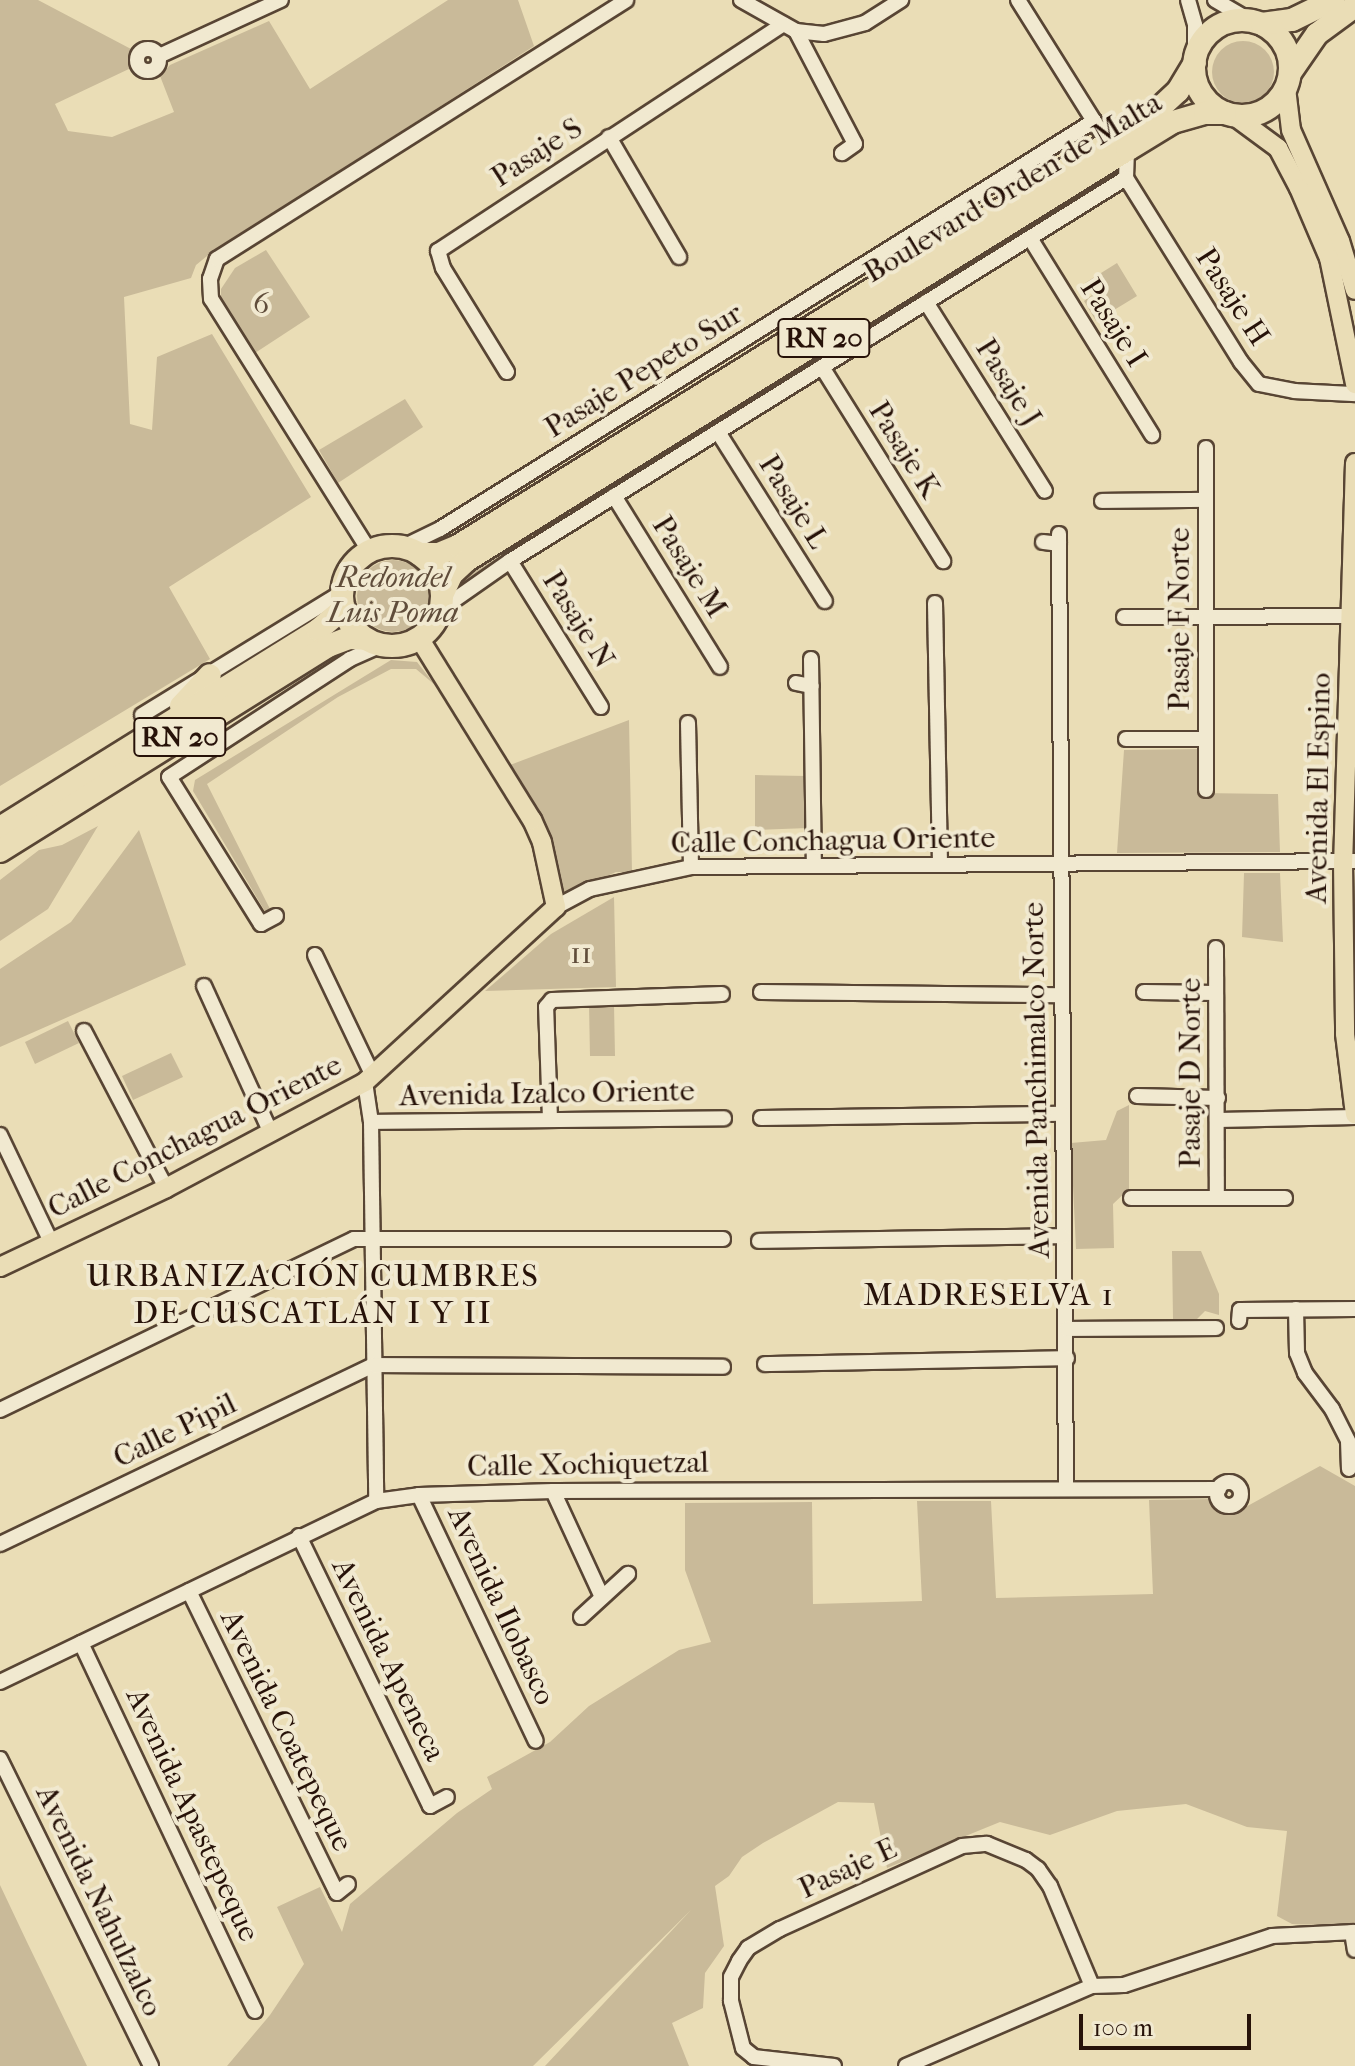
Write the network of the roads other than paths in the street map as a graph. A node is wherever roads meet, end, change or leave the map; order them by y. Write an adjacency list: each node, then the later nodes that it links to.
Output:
1 (281, 0): 12 (street)
2 (626, 0): 39 (street)
3 (741, 0): 11 (street)
4 (901, 0): 11 (street)
5 (1018, 0): 16 (street)
6 (1188, 0): 13 (street)
7 (1215, 0): 10 (street)
8 (1333, 0): 10 (highway, RN 20)
9 (1355, 6): 14 (highway, RN 20)
10 (1256, 22): 13 (highway, RN 20); 14 (highway)
11 (789, 27): 17 (street, Pasaje S); 19 (street)
12 (159, 56)
13 (1195, 60): 15 (highway); 18 (highway, Boulevard Orden de Malta / RN 20)
14 (1288, 81): 15 (highway, RN 20); 23 (main road)
15 (1229, 114): 18 (highway, Boulevard Orden de Malta / RN 20); 27 (main road)
16 (1094, 121): 18 (street); 38 (street, Pasaje Pepeto Sur)
17 (609, 137): 22 (street); 26 (street, Pasaje S)
18 (1117, 146): 20 (street); 38 (highway, Boulevard Orden de Malta / RN 20); 44 (highway, Boulevard Orden de Malta / RN 20)
19 (842, 153)
20 (1126, 178): 21 (street); 28 (street, Pasaje H)
21 (1030, 238): 24 (street); 30 (street, Pasaje I)
22 (679, 257)
23 (1355, 290)
24 (926, 302): 25 (street); 33 (street, Pasaje J)
25 (822, 367): 29 (street); 41 (street, Pasaje K)
26 (507, 372)
27 (1355, 384)
28 (1355, 394)
29 (718, 432): 34 (street); 43 (street, Pasaje L)
30 (1152, 435)
31 (1206, 448): 35 (street, Pasaje F Norte)
32 (1355, 463): 48 (main road, Avenida El Espino)
33 (1045, 491)
34 (614, 496): 40 (street); 52 (street, Pasaje M)
35 (1206, 500): 36 (street); 47 (street, Pasaje F Norte)
36 (1102, 501)
37 (1043, 542): 66 (street, Avenida Panchimalco Norte)
38 (411, 551): 39 (highway, RN 20); 44 (highway)
39 (370, 552): 42 (highway, RN 20)
40 (510, 561): 44 (street); 56 (street, Pasaje N)
41 (943, 561)
42 (343, 600): 50 (highway); 53 (street); 57 (highway, RN 20)
43 (825, 601)
44 (441, 602): 49 (highway, RN 20)
45 (935, 603): 65 (street)
46 (1129, 614): 47 (street)
47 (1206, 616): 48 (street); 60 (street, Pasaje F Norte)
48 (1353, 616): 64 (main road, Avenida El Espino)
49 (419, 638): 50 (highway, RN 20); 69 (main road)
50 (374, 642): 63 (highway, RN 20); 70 (street)
51 (811, 659): 55 (street)
52 (720, 667)
53 (210, 675): 57 (highway)
54 (796, 683): 55 (street)
55 (812, 686): 67 (street)
56 (601, 707)
57 (152, 721): 62 (highway, RN 20)
58 (688, 723): 68 (street)
59 (1126, 739): 60 (street)
60 (1206, 739): 61 (street, Pasaje F Norte)
61 (1206, 790)
62 (0, 828)
63 (0, 851)
64 (1349, 862): 66 (street, Calle Conchagua Oriente); 84 (main road, Avenida El Espino)
65 (940, 865): 66 (street, Calle Conchagua Oriente); 67 (street, Calle Conchagua Oriente)
66 (1061, 865): 78 (street, Avenida Panchimalco Norte)
67 (814, 866): 68 (street, Calle Conchagua Oriente)
68 (691, 867): 69 (street, Calle Conchagua Oriente)
69 (556, 907): 80 (main road, Calle Conchagua Oriente)
70 (276, 916)
71 (1216, 948): 76 (street, Pasaje D Norte)
72 (315, 955): 80 (street)
73 (204, 986): 90 (street)
74 (761, 992): 78 (street)
75 (1144, 992): 76 (street)
76 (1216, 993): 82 (street, Pasaje D Norte)
77 (722, 994): 87 (street)
78 (1061, 995): 83 (street, Avenida Panchimalco Norte)
79 (84, 1031): 92 (street)
80 (368, 1078): 89 (street); 90 (main road, Calle Conchagua Oriente)
81 (1137, 1096): 82 (street)
82 (1218, 1098): 88 (street, Pasaje D Norte)
83 (1062, 1114): 86 (street); 96 (street, Avenida Panchimalco Norte)
84 (1355, 1116): 88 (street)
85 (724, 1118): 87 (street, Avenida Izalco Oriente)
86 (761, 1118)
87 (550, 1119): 89 (street, Avenida Izalco Oriente)
88 (1218, 1120): 93 (street, Pasaje D Norte)
89 (371, 1122): 97 (street)
90 (271, 1133): 92 (main road, Calle Conchagua Oriente)
91 (0, 1135): 100 (street)
92 (166, 1188): 100 (main road, Calle Conchagua Oriente)
93 (1217, 1197): 94 (street); 95 (street)
94 (1131, 1198)
95 (1285, 1198)
96 (1063, 1236): 99 (street); 106 (street, Avenida Panchimalco Norte)
97 (371, 1239): 98 (street); 109 (street); 111 (street)
98 (723, 1239)
99 (759, 1241)
100 (51, 1242): 101 (main road, Calle Conchagua Oriente)
101 (0, 1267)
102 (1296, 1309): 103 (street); 104 (street); 112 (street)
103 (1355, 1309)
104 (1240, 1315)
105 (1216, 1328): 106 (street)
106 (1067, 1329): 107 (street, Avenida Panchimalco Norte)
107 (1067, 1358): 108 (street); 113 (street, Avenida Panchimalco Norte)
108 (765, 1364)
109 (373, 1365): 110 (street); 117 (street); 119 (street, Calle Pipil)
110 (723, 1367)
111 (0, 1410)
112 (1349, 1469)
113 (1066, 1486): 114 (street, Calle Xochiquetzal); 115 (street, Calle Xochiquetzal)
114 (1219, 1489)
115 (553, 1491): 116 (street, Calle Xochiquetzal); 122 (street)
116 (419, 1495): 117 (street, Calle Xochiquetzal); 126 (street, Avenida Ilobasco)
117 (376, 1501): 118 (street, Calle Xochiquetzal)
118 (299, 1536): 121 (street, Calle Xochiquetzal); 128 (street, Avenida Apeneca)
119 (0, 1544)
120 (628, 1574): 122 (street)
121 (189, 1591): 124 (street, Calle Xochiquetzal); 129 (street, Avenida Coatepeque)
122 (602, 1597): 123 (street)
123 (581, 1617)
124 (81, 1643): 125 (street, Calle Xochiquetzal); 133 (street, Avenida Apastepeque)
125 (0, 1682)
126 (536, 1741)
127 (0, 1759): 134 (street, Avenida Nahulzalco)
128 (447, 1797)
129 (342, 1888)
130 (1354, 1932): 131 (street); 132 (street)
131 (1355, 1950)
132 (1092, 1986): 135 (street, Pasaje E); 136 (street)
133 (255, 2011)
134 (151, 2066)
135 (834, 2066)
136 (906, 2066)

